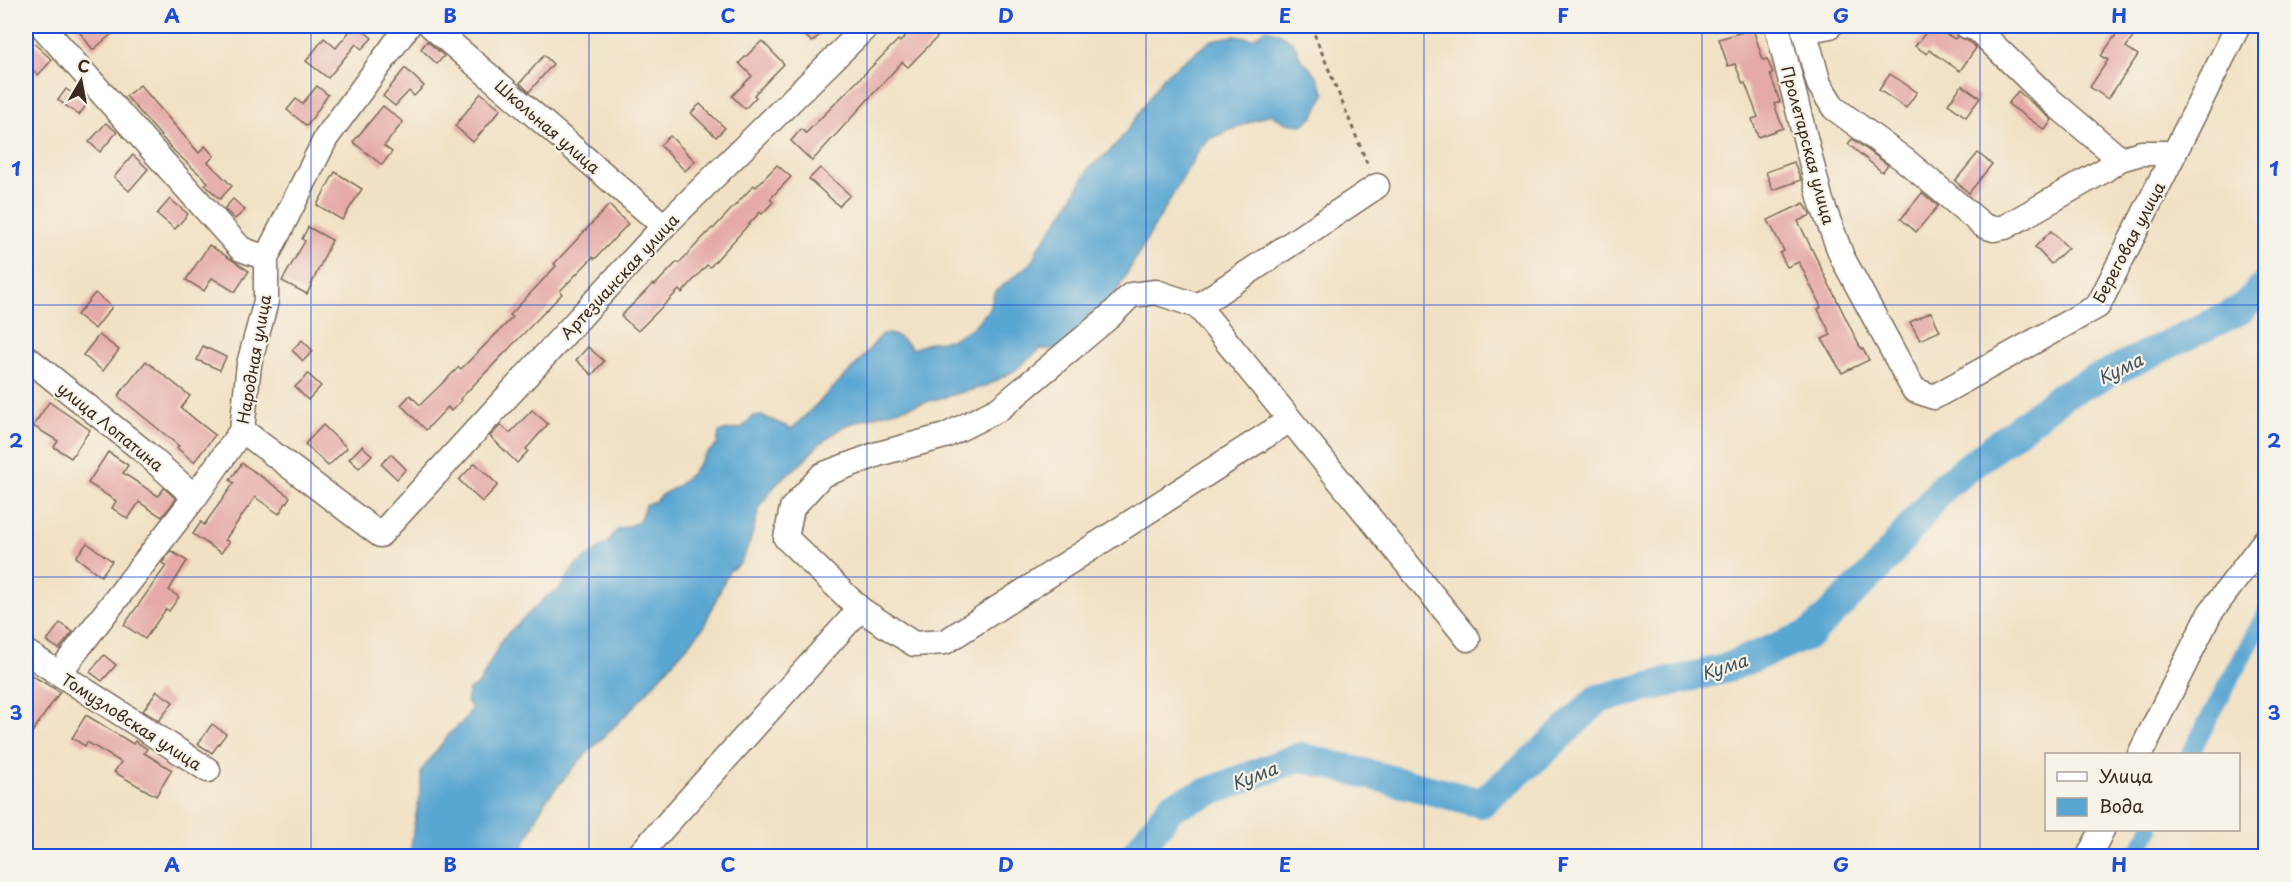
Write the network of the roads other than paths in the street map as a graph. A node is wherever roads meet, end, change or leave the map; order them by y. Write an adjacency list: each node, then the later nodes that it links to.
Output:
1 (42, 26): 14 (street)
2 (408, 26): 14 (street, Народная улица)
3 (431, 26): 13 (street, Школьная улица)
4 (867, 26): 13 (street, Артезианская улица)
5 (1777, 26): 17 (street, Пролетарская улица)
6 (1830, 26): 9 (street)
7 (1967, 26): 11 (street)
8 (2238, 26): 10 (street, Береговая улица)
9 (1803, 28): 11 (street)
10 (2172, 157): 11 (street); 17 (street, Береговая улица)
11 (2121, 159)
12 (1377, 186): 15 (street)
13 (664, 226): 19 (street, Артезианская улица)
14 (266, 258): 19 (street, Народная улица)
15 (1198, 306): 18 (street); 22 (street)
16 (26, 357): 20 (street, улица Лопатина)
17 (1914, 390)
18 (1290, 420): 22 (street); 23 (street)
19 (242, 430): 20 (street, Народная улица)
20 (195, 497): 25 (street, Народная улица)
21 (2265, 539): 26 (street)
22 (860, 609): 29 (street)
23 (1468, 639)
24 (26, 652): 25 (street, Томузловская улица)
25 (59, 674): 27 (street, Томузловская улица)
26 (2140, 753)
27 (208, 770)
28 (2102, 831): 30 (street)
29 (638, 856)
30 (2089, 856)

